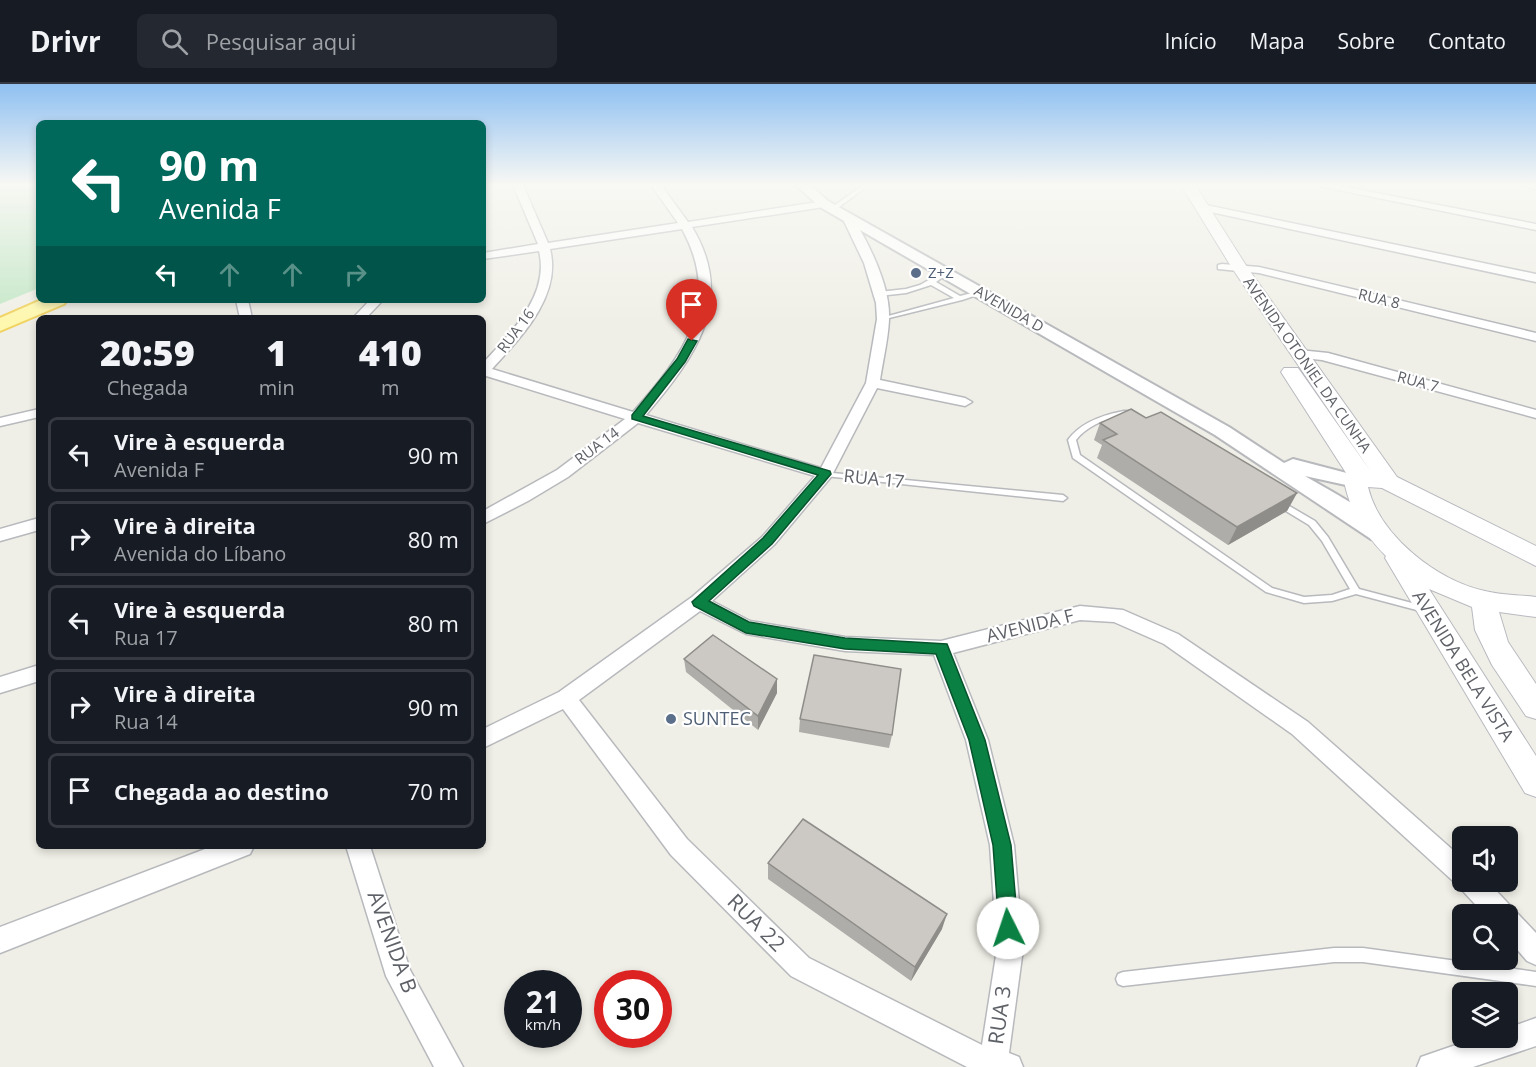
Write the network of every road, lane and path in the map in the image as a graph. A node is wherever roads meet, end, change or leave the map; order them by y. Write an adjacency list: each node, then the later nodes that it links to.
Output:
1 (536, 231): 9 (street, RUA 16)
2 (648, 231): 9 (street)
3 (689, 231): 31 (street, RUA 14)
4 (850, 231): 16 (street)
5 (872, 231): 12 (street, AVENIDA D)
6 (1205, 231): 11 (main road, AVENIDA OTONIEL DA CUNHA)
7 (1213, 231): 11 (main road, AVENIDA OTONIEL DA CUNHA)
8 (1314, 231): 13 (street)
9 (543, 247): 10 (street); 25 (street, RUA 16)
10 (486, 256)
11 (1231, 267): 23 (street, RUA 8); 24 (main road, AVENIDA OTONIEL DA CUNHA); 36 (main road, AVENIDA OTONIEL DA CUNHA)
12 (946, 272): 14 (lane); 15 (street, AVENIDA D)
13 (1536, 278)
14 (933, 283): 16 (lane); 17 (lane)
15 (980, 293): 17 (lane); 34 (street, AVENIDA D)
16 (879, 294): 21 (street)
17 (960, 298): 21 (lane)
18 (50, 303): 22 (main road)
19 (374, 303): 20 (street)
20 (362, 315)
21 (883, 319): 27 (street)
22 (0, 325)
23 (1536, 337)
24 (1299, 354): 30 (street, RUA 7); 37 (main road, AVENIDA OTONIEL DA CUNHA)
25 (486, 368)
26 (486, 372): 31 (street, RUA 17)
27 (873, 383): 28 (street); 35 (street)
28 (965, 402)
29 (36, 414): 33 (street)
30 (1536, 414)
31 (636, 417): 35 (street, RUA 17); 40 (street, RUA 14)
32 (1141, 419): 45 (lane)
33 (0, 422)
34 (1222, 431): 36 (street, AVENIDA D); 43 (street, AVENIDA D)
35 (825, 474): 38 (lane, RUA 17); 47 (street)
36 (1358, 480): 37 (main road); 43 (main road, AVENIDA OTONIEL DA CUNHA)
37 (1389, 482): 44 (main road)
38 (1063, 498)
39 (1272, 498): 45 (lane)
40 (486, 516)
41 (36, 525): 42 (street)
42 (0, 535)
43 (1385, 541): 46 (main road); 49 (main road, AVENIDA BELA VISTA)
44 (1536, 557)
45 (1356, 591): 49 (lane)
46 (1485, 601): 48 (main road); 54 (main road)
47 (699, 602): 50 (street, AVENIDA F); 53 (street)
48 (1536, 607)
49 (1430, 611): 56 (main road, AVENIDA BELA VISTA)
50 (941, 648): 59 (street, AVENIDA F); 68 (street, RUA 3)
51 (36, 674): 52 (street)
52 (0, 685)
53 (566, 698): 55 (street); 68 (street, RUA 22)
54 (1536, 707)
55 (486, 738)
56 (1536, 783)
57 (234, 849): 63 (street)
58 (359, 849): 69 (street, AVENIDA B)
59 (1452, 864)
60 (1480, 892): 61 (street)
61 (1492, 904)
62 (1518, 932): 64 (street)
63 (0, 940)
64 (1536, 952)
65 (1123, 979): 66 (lane)
66 (1536, 979)
67 (1536, 1032): 70 (street)
68 (998, 1066)
69 (449, 1067)
70 (1431, 1067)

